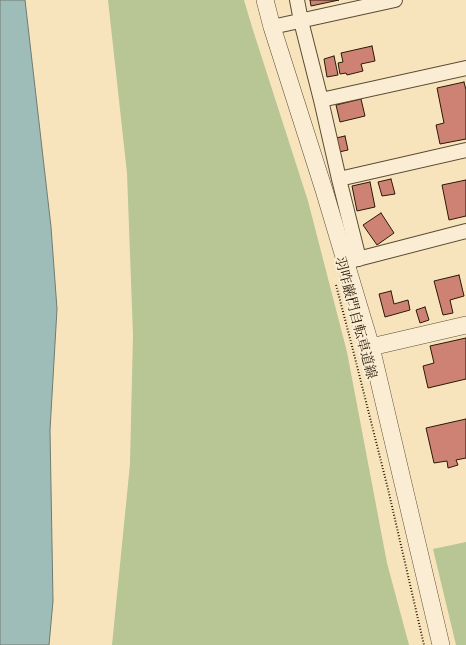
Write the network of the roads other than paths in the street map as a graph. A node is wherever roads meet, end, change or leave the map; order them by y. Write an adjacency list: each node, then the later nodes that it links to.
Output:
1 (265, 0): 5 (street)
2 (297, 0): 4 (street)
3 (395, 0): 4 (street)
4 (301, 21): 5 (street); 7 (street)
5 (272, 27): 11 (street)
6 (466, 68): 7 (street)
7 (321, 100): 9 (street)
8 (466, 150): 9 (street)
9 (339, 179): 11 (street)
10 (466, 231): 11 (street)
11 (352, 260): 13 (street)
12 (466, 325): 13 (street)
13 (371, 347): 14 (street)
14 (441, 645)

